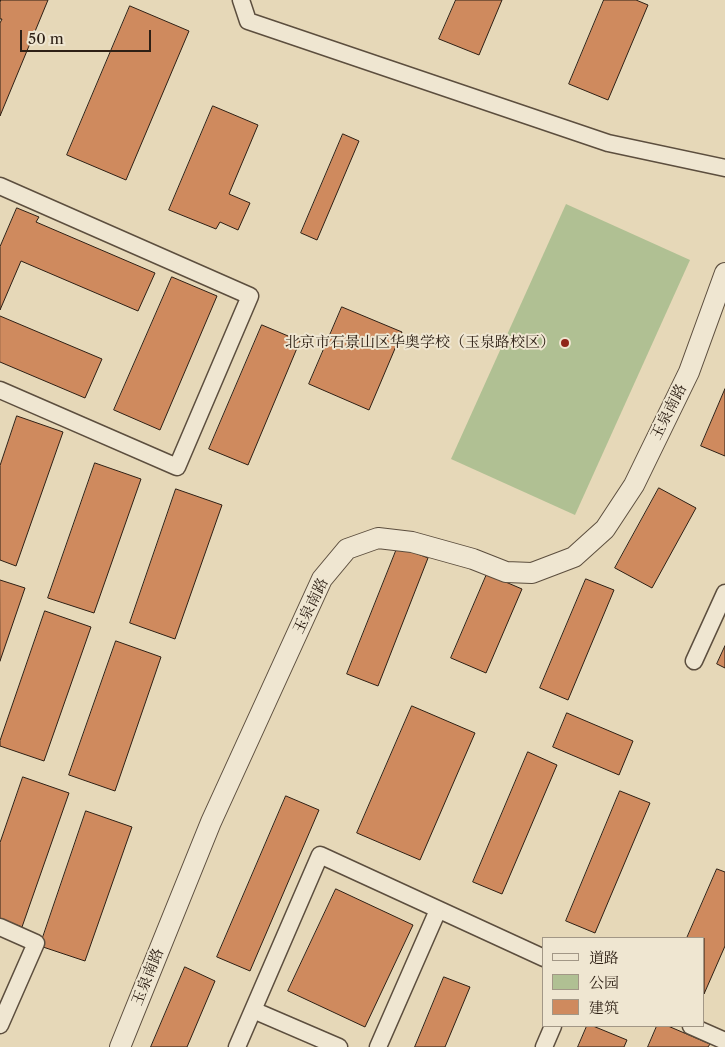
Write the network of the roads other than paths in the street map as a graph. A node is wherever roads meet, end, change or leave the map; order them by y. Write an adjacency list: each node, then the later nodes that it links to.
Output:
1 (241, 0): 2 (street)
2 (725, 168)
3 (0, 186): 5 (street)
4 (725, 273): 16 (street, 玉泉南路)
5 (0, 390)
6 (725, 593): 7 (street)
7 (694, 661)
8 (438, 910): 10 (street); 11 (street); 19 (street)
9 (0, 928): 12 (street)
10 (542, 957)
11 (253, 1010): 17 (street); 18 (street)
12 (0, 1025)
13 (553, 1027): 20 (street)
14 (693, 1027): 15 (street)
15 (725, 1041)
16 (120, 1047)
17 (237, 1047)
18 (339, 1047)
19 (378, 1047)
20 (544, 1047)

